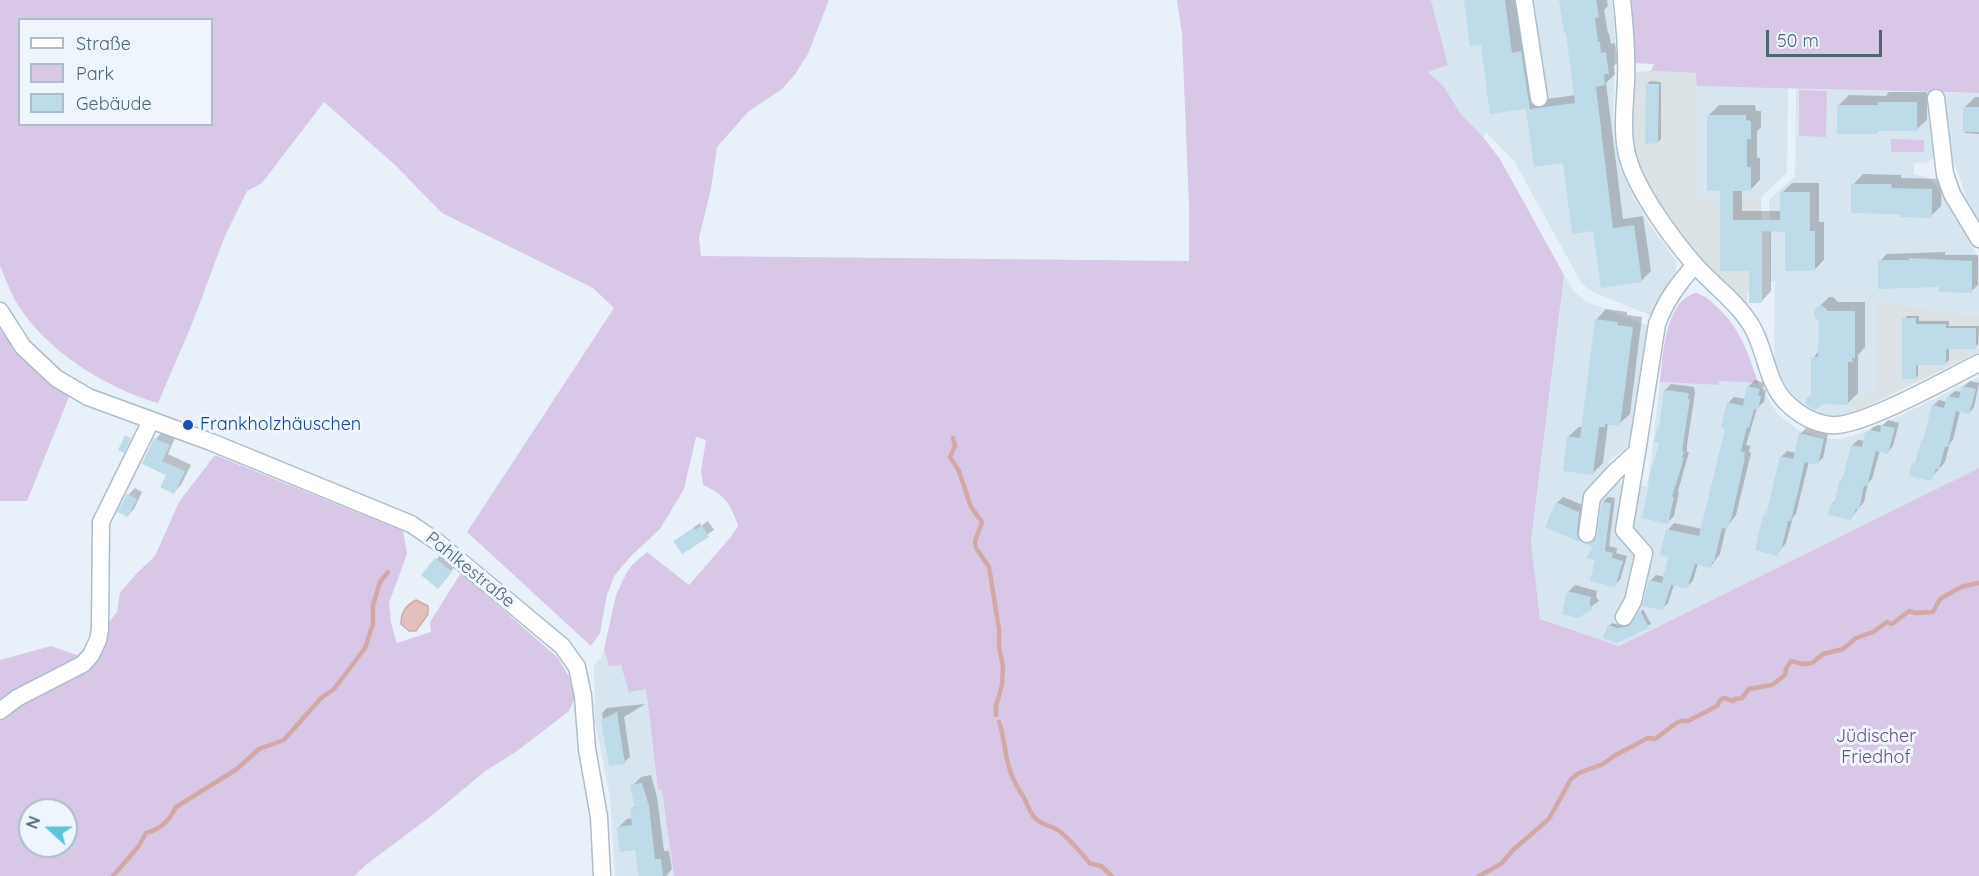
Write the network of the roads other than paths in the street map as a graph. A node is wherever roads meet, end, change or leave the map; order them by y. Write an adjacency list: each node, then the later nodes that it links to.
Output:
1 (1524, 0): 3 (street)
2 (1622, 0): 6 (street)
3 (1539, 98)
4 (1936, 98): 5 (street)
5 (1979, 239)
6 (1695, 265): 8 (street); 10 (street)
7 (0, 311): 9 (street, Pahlkestraße)
8 (1979, 363)
9 (151, 421): 13 (street); 14 (street, Pahlkestraße)
10 (1636, 452): 11 (street); 12 (street)
11 (1587, 534)
12 (1624, 617)
13 (0, 711)
14 (602, 876)

